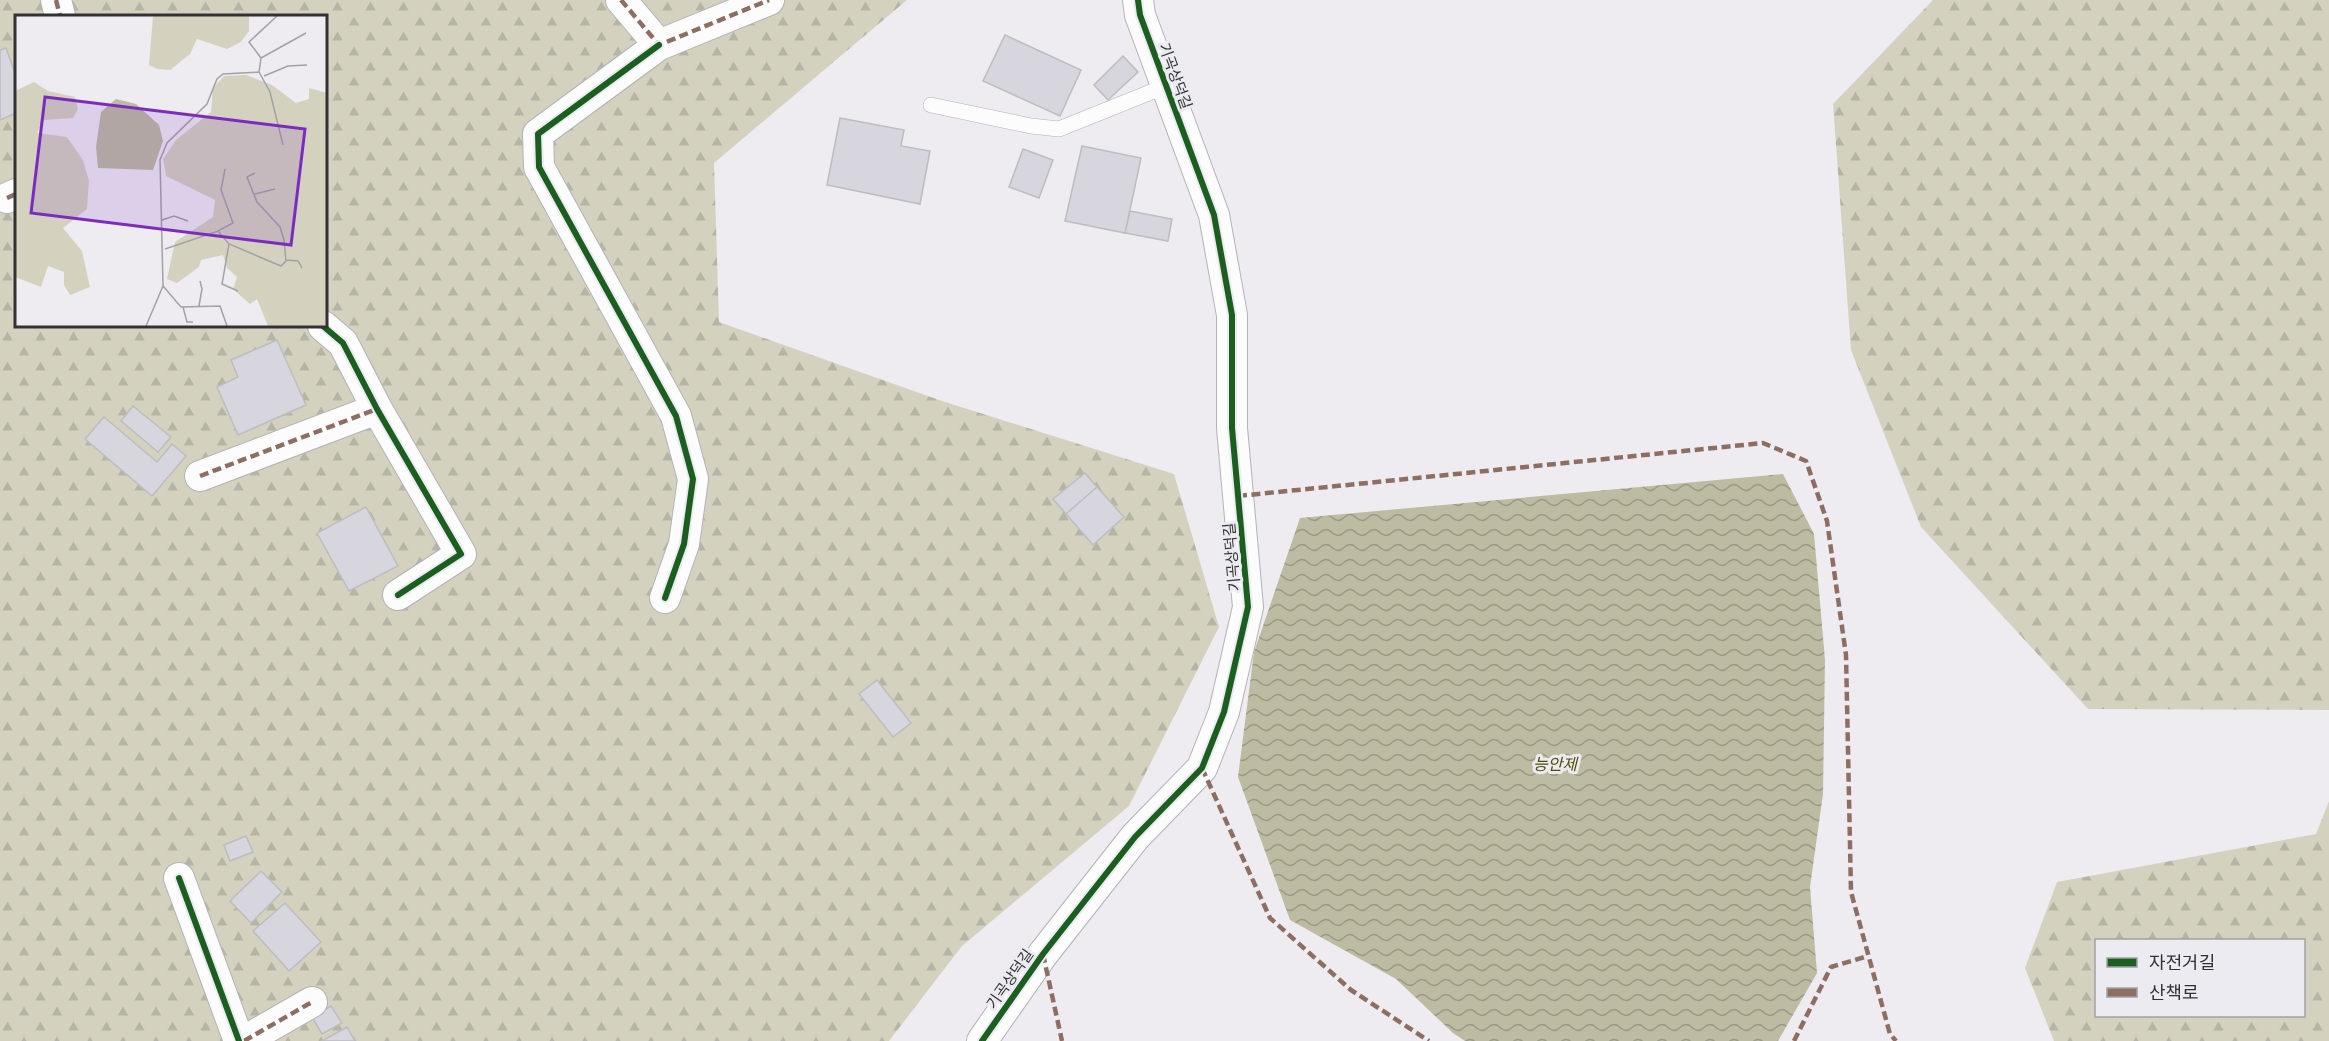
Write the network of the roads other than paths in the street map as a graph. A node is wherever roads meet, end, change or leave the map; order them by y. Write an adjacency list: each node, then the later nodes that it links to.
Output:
1 (56, 0): 5 (street)
2 (621, 0): 6 (street)
3 (769, 0): 6 (street)
4 (1138, 0): 7 (street, 기곡상덕길)
5 (60, 15)
6 (659, 45): 13 (street)
7 (1166, 86): 8 (lane); 17 (street, 기곡상덕길)
8 (931, 105)
9 (323, 327): 10 (street)
10 (377, 409): 11 (street); 12 (street)
11 (200, 476)
12 (398, 595)
13 (665, 598)
14 (179, 878): 16 (street)
15 (312, 1002): 16 (street)
16 (241, 1041)
17 (982, 1041)

